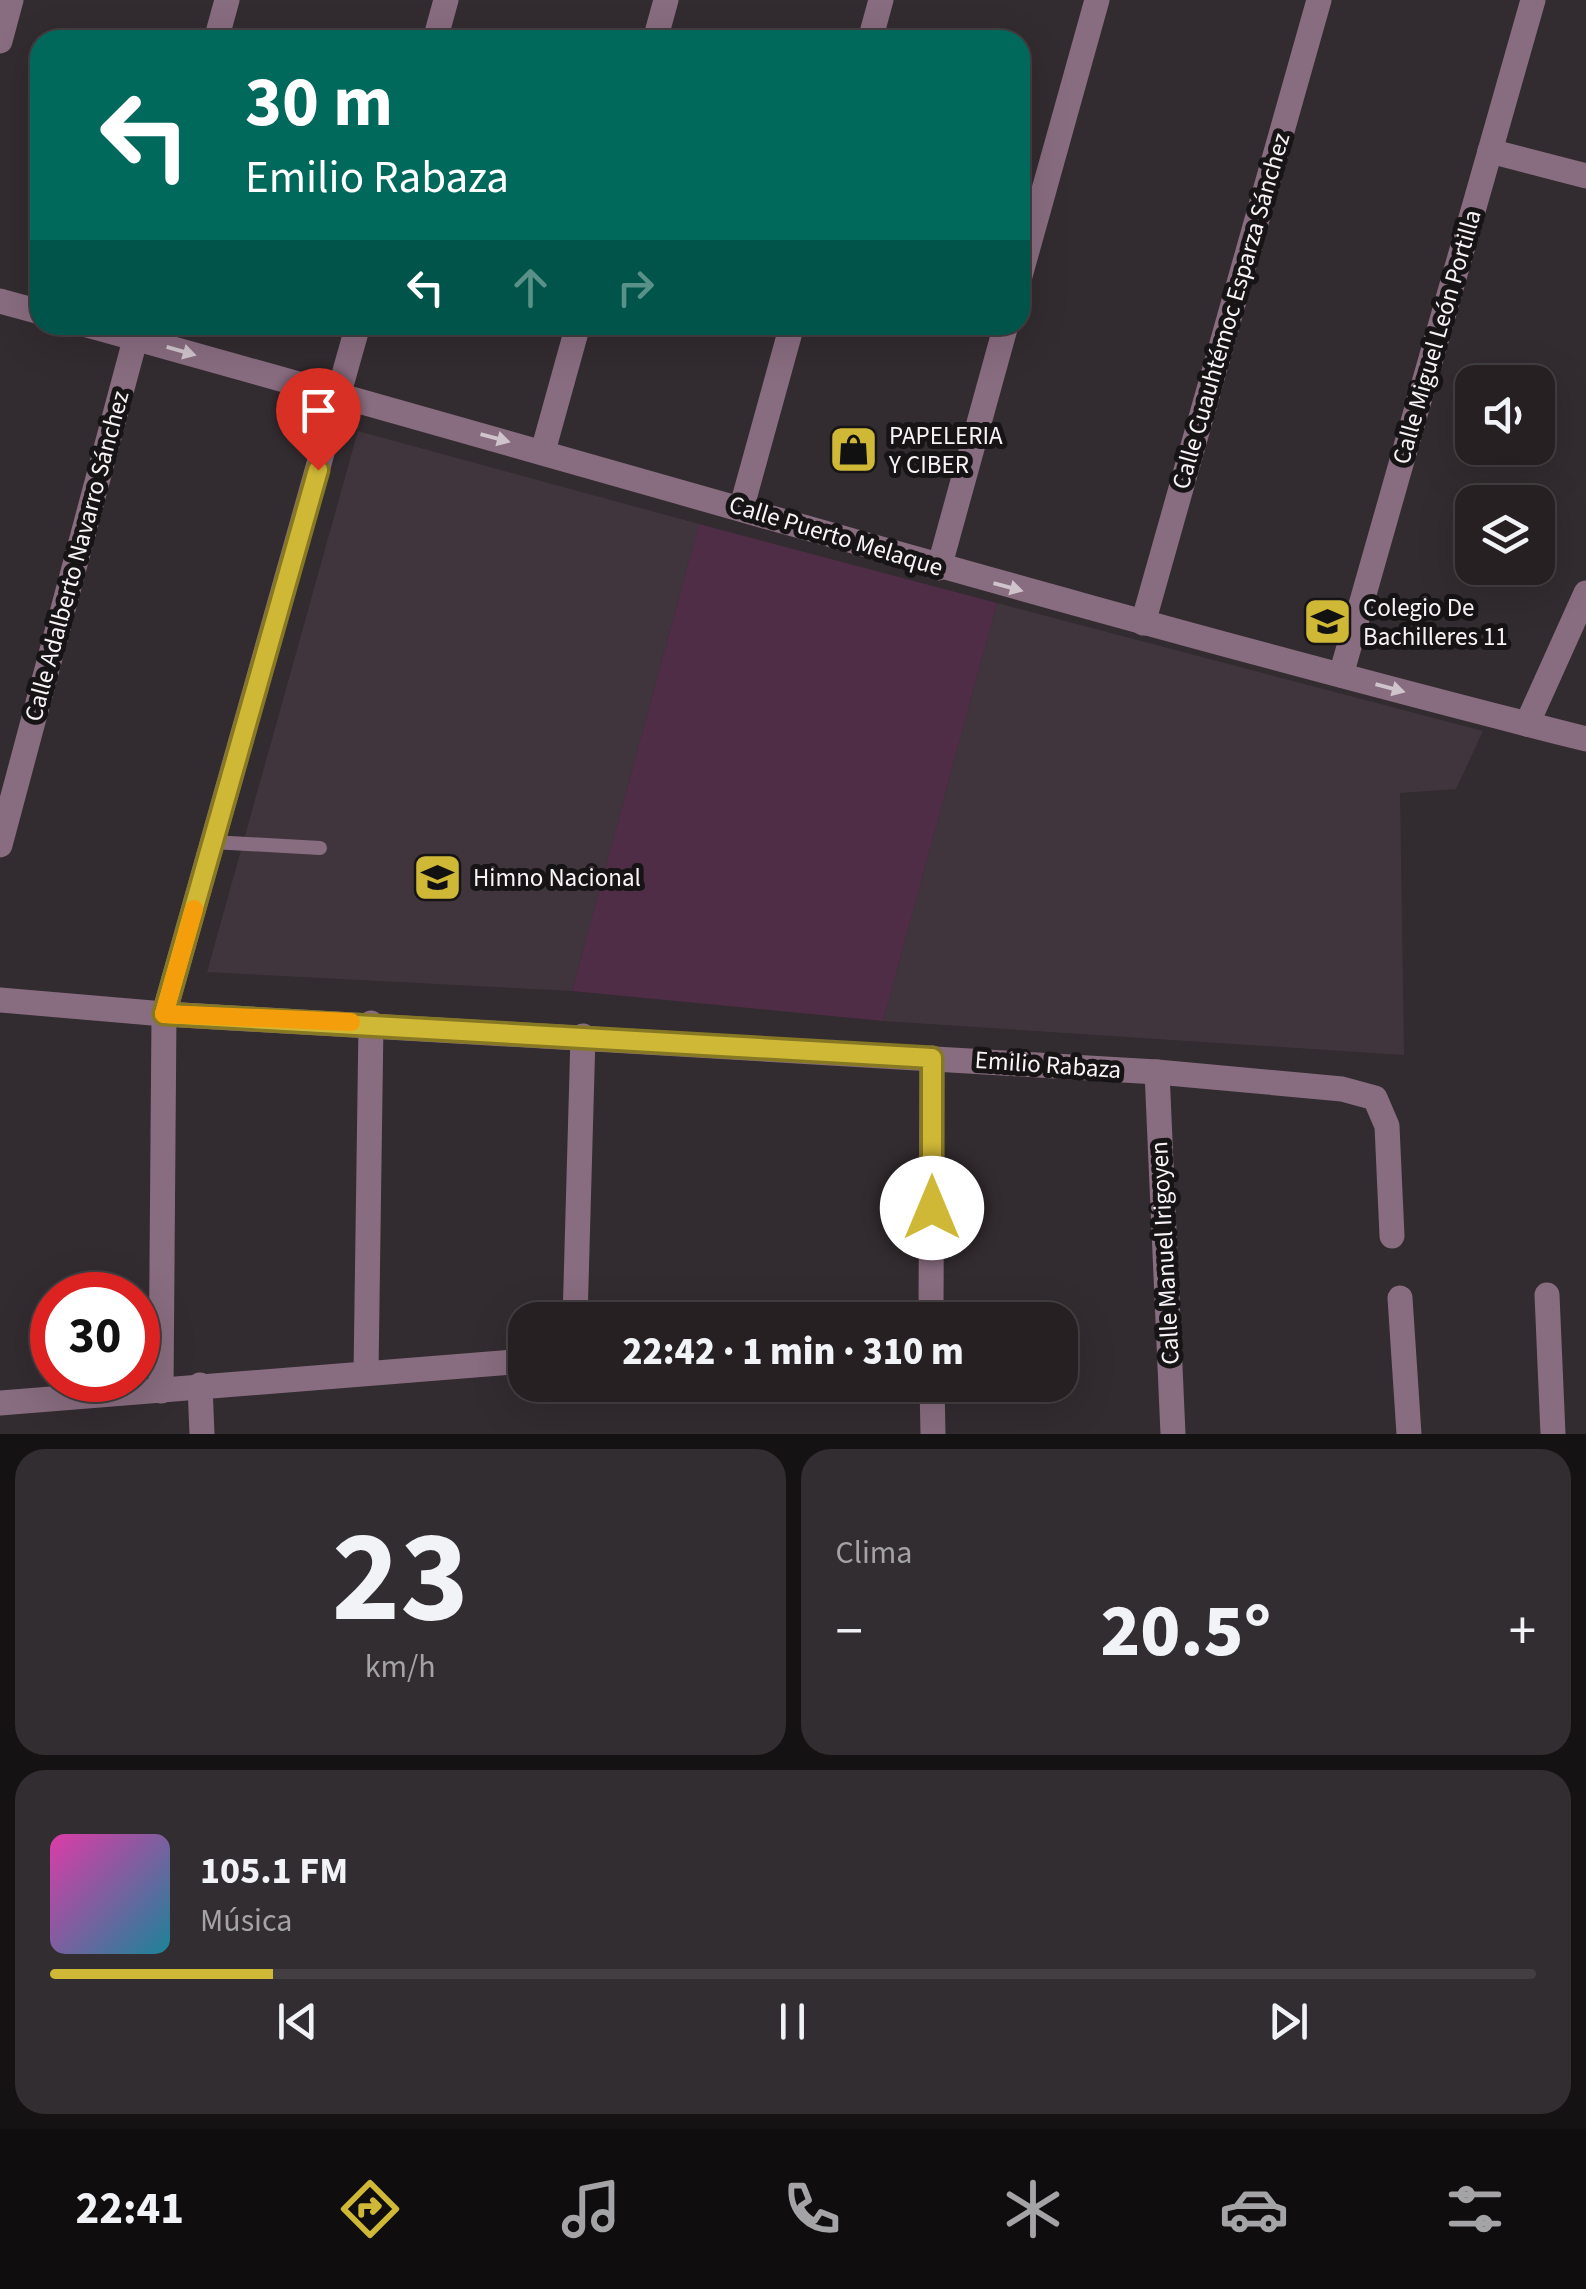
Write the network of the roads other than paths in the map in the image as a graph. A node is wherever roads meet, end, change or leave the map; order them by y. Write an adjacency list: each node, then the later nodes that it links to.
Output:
1 (11, 0): 13 (street)
2 (227, 0): 9 (street)
3 (446, 0): 10 (street)
4 (666, 0): 11 (street)
5 (881, 0): 12 (street)
6 (1096, 0): 16 (street)
7 (1318, 0): 30 (street, Calle Cuauhtémoc Esparza Sánchez)
8 (1533, 0): 14 (street, Calle Miguel León Portilla)
9 (219, 30)
10 (438, 30)
11 (658, 30)
12 (873, 30)
13 (0, 40)
14 (1490, 150): 15 (street); 31 (street, Calle Miguel León Portilla)
15 (1586, 176)
16 (1030, 240)
17 (0, 301): 18 (street)
18 (30, 309)
19 (136, 335): 35 (street, Calle Adalberto Navarro Sánchez)
20 (147, 335): 25 (street, Calle Puerto Melaque, one-way to 25)
21 (355, 335): 25 (street)
22 (575, 335): 26 (street)
23 (789, 335): 27 (street)
24 (1003, 335): 28 (street)
25 (339, 395): 26 (street, Calle Puerto Melaque, one-way to 26); 34 (street)
26 (544, 452): 27 (street, Calle Puerto Melaque)
27 (742, 506): 28 (street, Calle Puerto Melaque)
28 (939, 568): 30 (street, Calle Puerto Melaque, one-way to 30)
29 (1586, 593): 32 (street)
30 (1143, 623): 31 (street, Calle Puerto Melaque)
31 (1342, 675): 32 (street, Calle Puerto Melaque, one-way to 32)
32 (1527, 724): 33 (street, Calle Puerto Melaque)
33 (1586, 738)
34 (212, 842): 36 (lane); 38 (street)
35 (0, 845)
36 (320, 848)
37 (0, 1000): 38 (street, Emilio Rabaza)
38 (164, 1014): 39 (street, Emilio Rabaza); 51 (street)
39 (371, 1023): 40 (street, Emilio Rabaza); 49 (street)
40 (583, 1036): 41 (street, Emilio Rabaza); 46 (street)
41 (932, 1058): 42 (street, Emilio Rabaza); 47 (street)
42 (1156, 1072): 43 (street, Emilio Rabaza); 57 (street, Calle Manuel Irigoyen)
43 (1392, 1236)
44 (1547, 1295): 59 (street)
45 (1400, 1298): 58 (street)
46 (576, 1302)
47 (931, 1302)
48 (508, 1361): 49 (street)
49 (366, 1373): 50 (street)
50 (200, 1385): 51 (street); 55 (street)
51 (160, 1391)
52 (30, 1401): 54 (street)
53 (932, 1402): 56 (street)
54 (0, 1403)
55 (202, 1434)
56 (933, 1434)
57 (1173, 1434)
58 (1408, 1434)
59 (1553, 1434)

